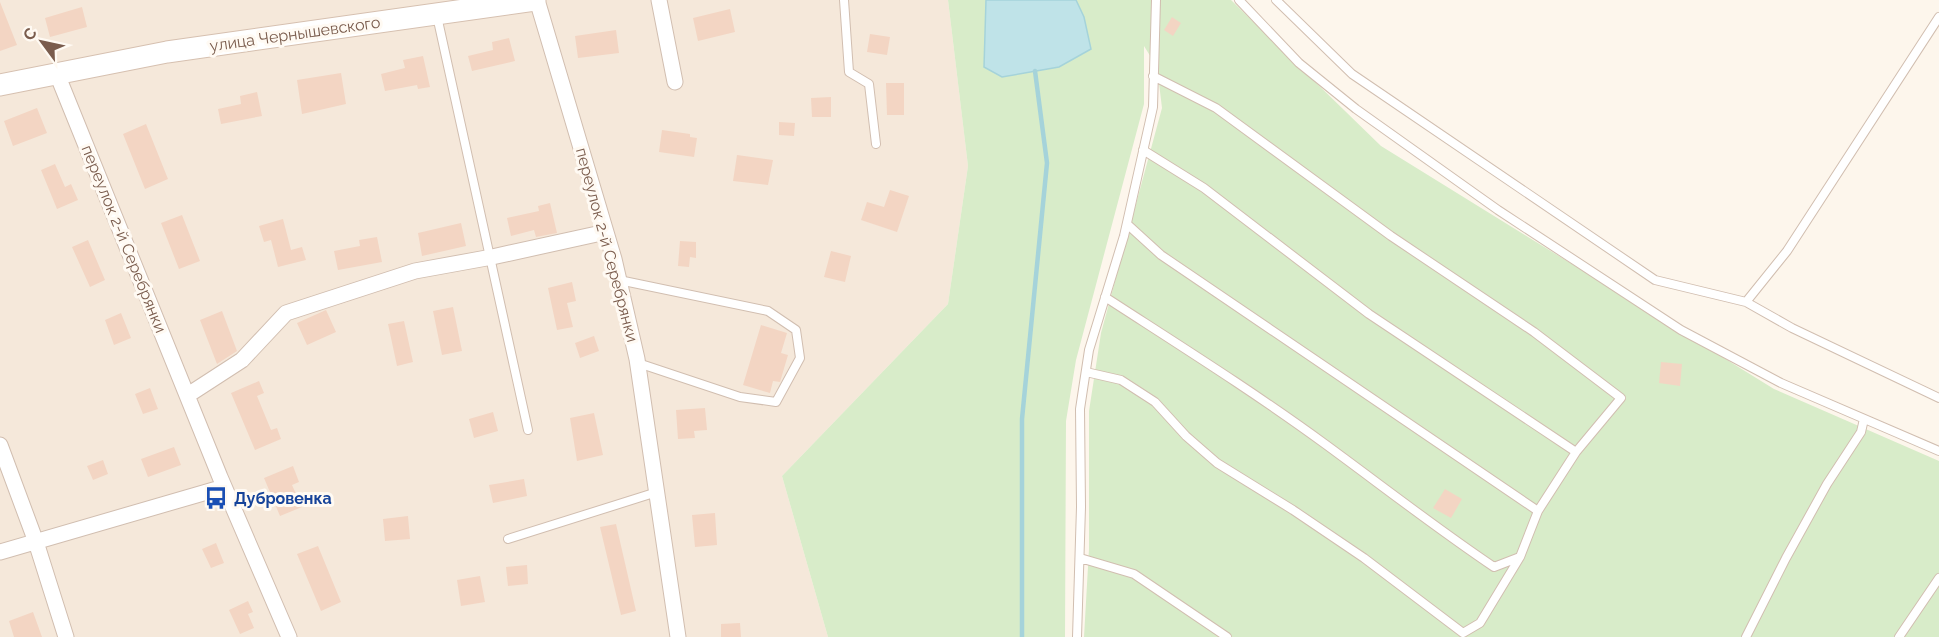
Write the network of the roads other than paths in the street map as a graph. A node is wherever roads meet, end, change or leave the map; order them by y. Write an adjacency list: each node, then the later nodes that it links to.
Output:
1 (536, 0): 7 (street, улица Чернышевского); 16 (street, переулок 2-й Серебрянки)
2 (659, 0): 11 (street)
3 (844, 0): 13 (lane)
4 (1156, 0): 10 (lane)
5 (1239, 0): 25 (lane)
6 (1276, 0): 20 (lane)
7 (436, 14): 9 (street, улица Чернышевского); 17 (lane)
8 (1939, 17): 20 (lane)
9 (57, 74): 12 (street, улица Чернышевского); 23 (street, переулок 2-й Серебрянки)
10 (1153, 76): 14 (lane); 29 (lane)
11 (675, 82)
12 (0, 85)
13 (876, 144)
14 (1143, 150): 15 (lane); 29 (lane)
15 (1127, 224): 19 (lane); 32 (lane)
16 (606, 232): 17 (street); 18 (street, переулок 2-й Серебрянки)
17 (492, 257): 23 (street); 26 (lane)
18 (620, 280): 21 (street, переулок 2-й Серебрянки); 21 (lane)
19 (1105, 297): 22 (lane); 36 (lane)
20 (1746, 302): 24 (lane)
21 (638, 363): 31 (street, переулок 2-й Серебрянки)
22 (1086, 372): 36 (lane); 37 (lane)
23 (188, 395): 30 (street, переулок 2-й Серебрянки)
24 (1939, 398)
25 (1864, 419): 28 (lane); 44 (lane)
26 (528, 430)
27 (0, 446): 34 (street)
28 (1939, 451)
29 (1576, 452): 32 (lane)
30 (224, 487): 34 (street); 40 (street, переулок 2-й Серебрянки)
31 (657, 492): 33 (lane); 41 (street, переулок 2-й Серебрянки)
32 (1538, 511): 36 (lane)
33 (508, 539)
34 (36, 542): 35 (street); 39 (street)
35 (0, 552)
36 (1520, 557)
37 (1080, 558): 42 (lane); 43 (lane)
38 (1939, 578): 45 (lane)
39 (66, 637)
40 (289, 637)
41 (678, 637)
42 (1077, 637)
43 (1227, 637)
44 (1746, 637)
45 (1899, 637)

